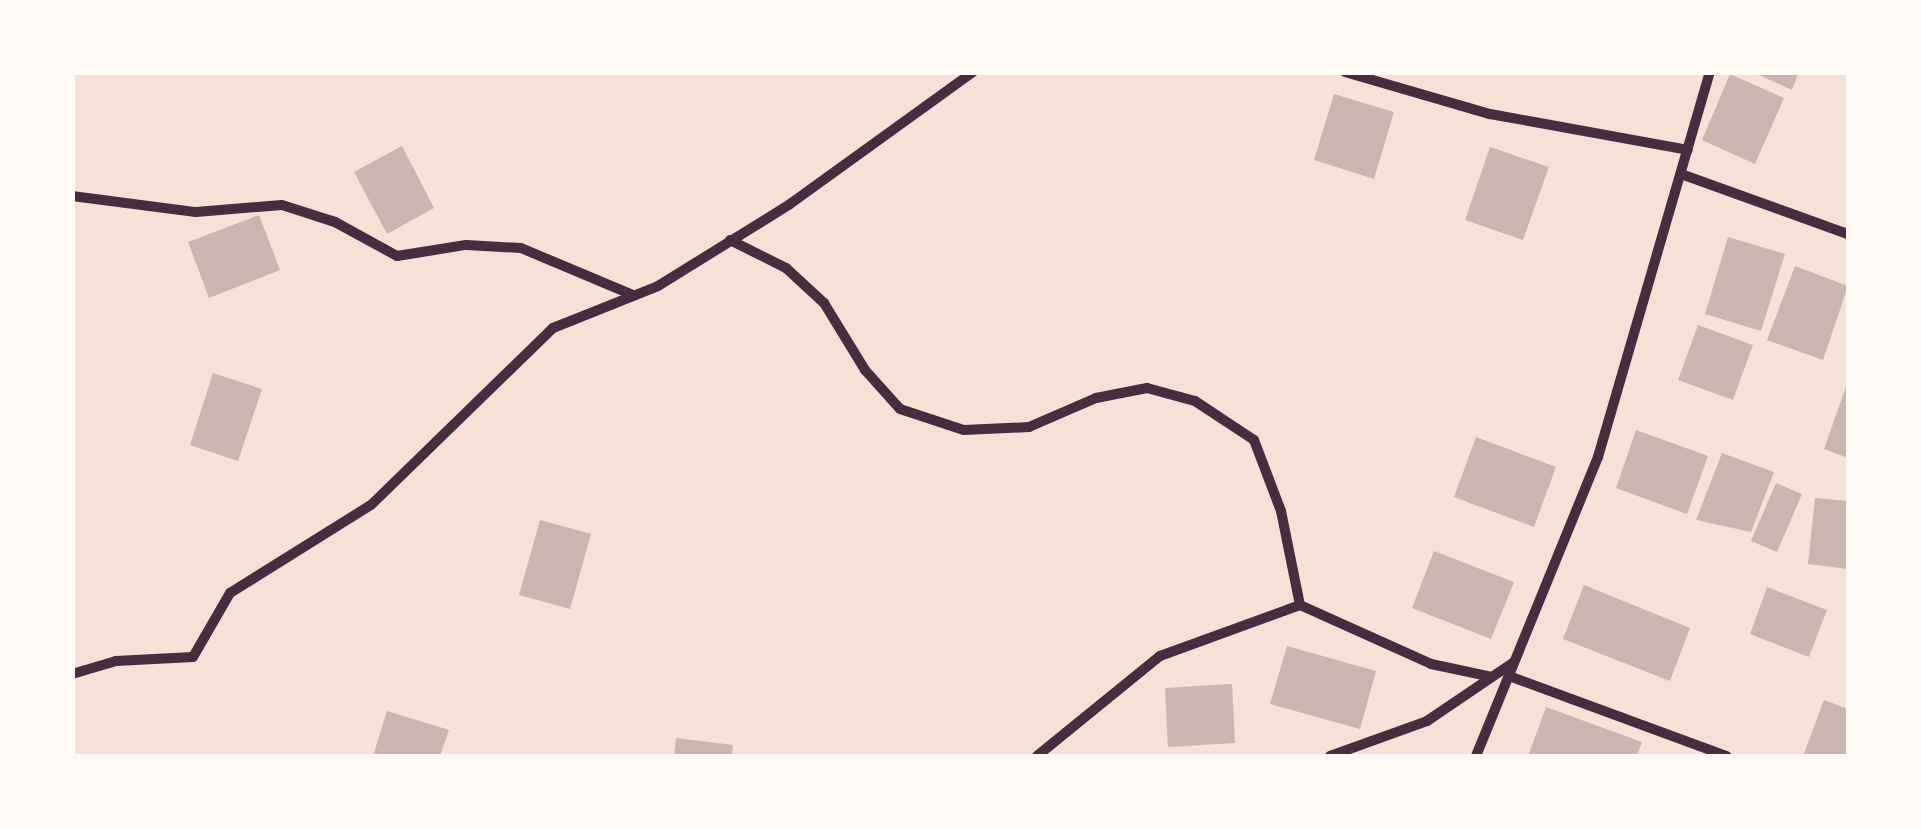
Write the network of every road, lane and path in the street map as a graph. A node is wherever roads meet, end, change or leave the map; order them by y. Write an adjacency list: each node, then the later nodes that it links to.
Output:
1 (972, 72): 8 (street)
2 (1345, 72): 4 (street)
3 (1710, 72): 4 (street)
4 (1688, 150): 5 (street)
5 (1681, 174): 7 (street); 11 (street)
6 (72, 196): 9 (street)
7 (1848, 234)
8 (730, 240): 9 (street); 10 (street)
9 (634, 295): 12 (street)
10 (1300, 605): 14 (street); 15 (street)
11 (1515, 661): 13 (street); 14 (street)
12 (72, 674)
13 (1509, 676): 17 (street); 18 (street)
14 (1492, 677): 16 (street)
15 (1037, 756)
16 (1330, 756)
17 (1476, 756)
18 (1727, 756)

